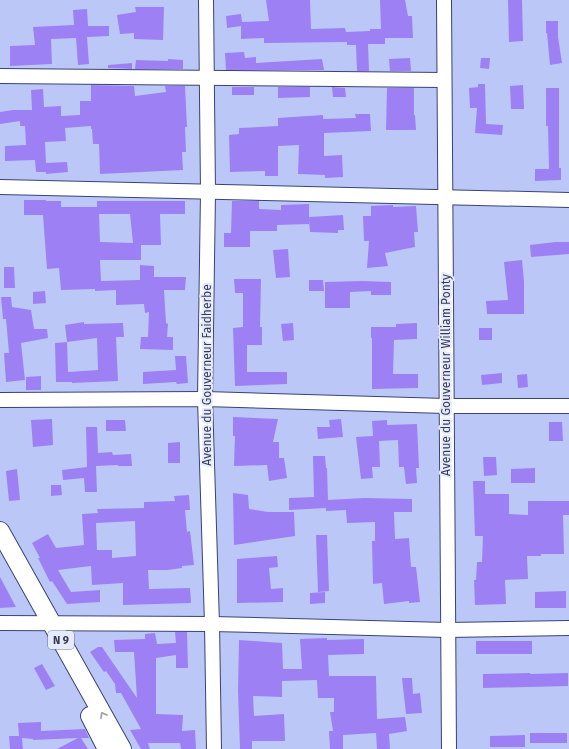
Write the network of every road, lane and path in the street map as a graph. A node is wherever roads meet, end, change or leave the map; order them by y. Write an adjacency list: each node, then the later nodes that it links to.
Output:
1 (206, 0): 4 (street, Avenue du Gouverneur Faidherbe)
2 (444, 0): 5 (street, Avenue du Gouverneur William Ponty)
3 (0, 76): 4 (street)
4 (206, 78): 5 (street); 7 (street, Avenue du Gouverneur Faidherbe)
5 (444, 80): 8 (street, Avenue du Gouverneur William Ponty)
6 (0, 188): 7 (street)
7 (208, 192): 8 (street); 11 (street, Avenue du Gouverneur Faidherbe)
8 (445, 198): 9 (street); 12 (street, Avenue du Gouverneur William Ponty)
9 (569, 200)
10 (0, 400): 11 (street)
11 (204, 400): 12 (street); 18 (street, Avenue du Gouverneur Faidherbe)
12 (446, 406): 13 (street); 20 (street, Avenue du Gouverneur William Ponty)
13 (569, 406)
14 (0, 531): 17 (main road, N 9)
15 (0, 553): 17 (main road, N 9)
16 (0, 623): 17 (street)
17 (46, 623): 18 (street); 21 (main road, N 9); 22 (main road, N 9, one-way to 17)
18 (212, 624): 20 (street); 23 (street, Avenue du Gouverneur Faidherbe)
19 (569, 628): 20 (street)
20 (447, 630): 24 (street, Avenue du Gouverneur William Ponty)
21 (107, 749)
22 (122, 749)
23 (214, 749)
24 (448, 749)

